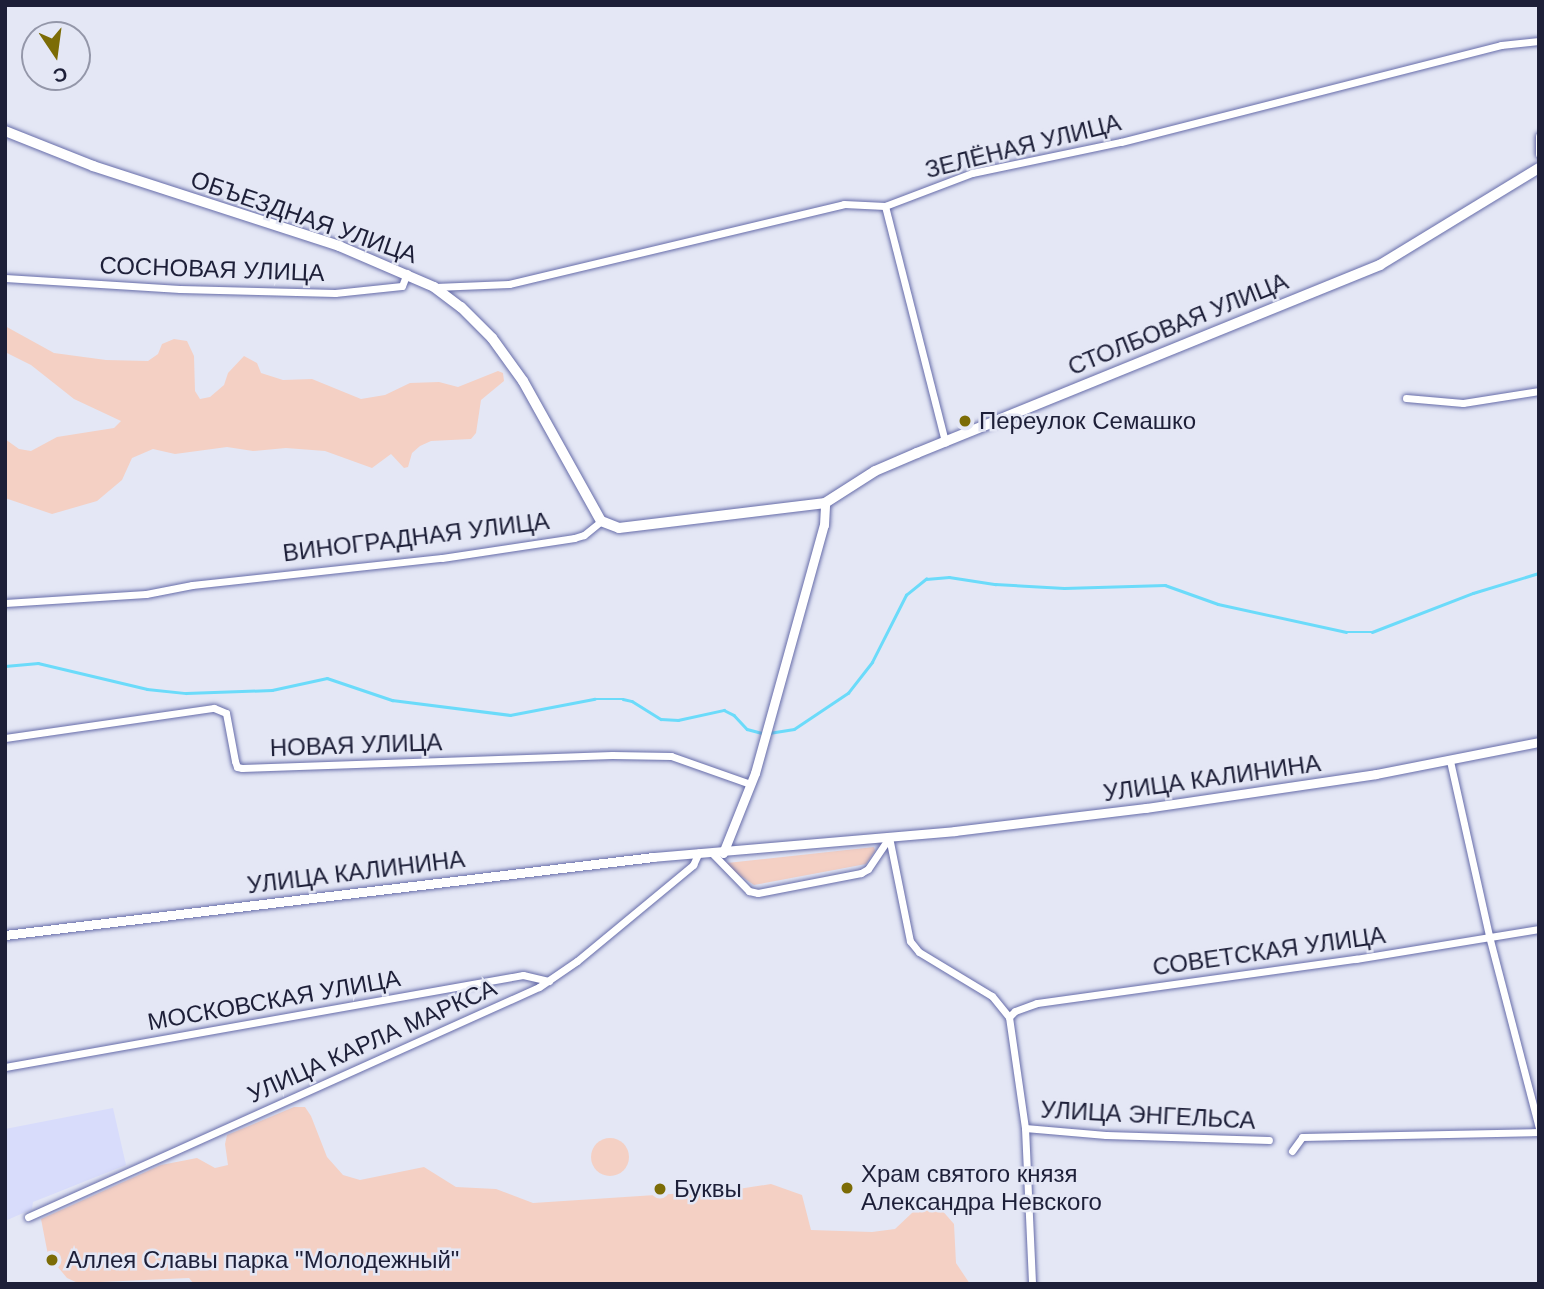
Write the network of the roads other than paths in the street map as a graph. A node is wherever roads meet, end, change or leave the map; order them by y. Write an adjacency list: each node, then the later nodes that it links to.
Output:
1 (1539, 42): 6 (street, ЗЕЛЁНАЯ УЛИЦА)
2 (5, 131): 7 (main road, ОБЪЕЗДНАЯ УЛИЦА)
3 (1539, 136): 4 (street)
4 (1539, 154)
5 (1539, 168): 12 (main road, СТОЛБОВАЯ УЛИЦА)
6 (885, 206): 9 (street, ЗЕЛЁНАЯ УЛИЦА); 12 (street)
7 (407, 273): 8 (street, СОСНОВАЯ УЛИЦА); 9 (main road, ОБЪЕЗДНАЯ УЛИЦА)
8 (5, 278)
9 (434, 287): 14 (main road, ОБЪЕЗДНАЯ УЛИЦА)
10 (1539, 391): 11 (street)
11 (1406, 398)
12 (945, 442): 13 (main road, СТОЛБОВАЯ УЛИЦА)
13 (825, 503): 14 (main road); 19 (street)
14 (601, 521): 15 (street, ВИНОГРАДНАЯ УЛИЦА)
15 (5, 603)
16 (5, 738): 19 (street, НОВАЯ УЛИЦА)
17 (1539, 742): 18 (street, УЛИЦА КАЛИНИНА)
18 (1450, 761): 20 (street, УЛИЦА КАЛИНИНА); 25 (street)
19 (750, 784): 22 (street)
20 (889, 837): 22 (street, УЛИЦА КАЛИНИНА); 22 (street); 27 (street)
21 (699, 852): 22 (street, УЛИЦА КАЛИНИНА); 24 (street, УЛИЦА КАЛИНИНА); 26 (street, УЛИЦА КАРЛА МАРКСА)
22 (718, 853)
23 (1539, 929): 25 (street, СОВЕТСКАЯ УЛИЦА)
24 (5, 935)
25 (1489, 936): 27 (street, СОВЕТСКАЯ УЛИЦА); 30 (street)
26 (549, 981): 28 (street, МОСКОВСКАЯ УЛИЦА); 33 (street, УЛИЦА КАРЛА МАРКСА)
27 (1009, 1017): 29 (street)
28 (5, 1068)
29 (1025, 1128): 31 (street, УЛИЦА ЭНГЕЛЬСА); 34 (street)
30 (1539, 1130): 32 (street)
31 (1269, 1140)
32 (1293, 1151)
33 (28, 1217)
34 (1032, 1284)

